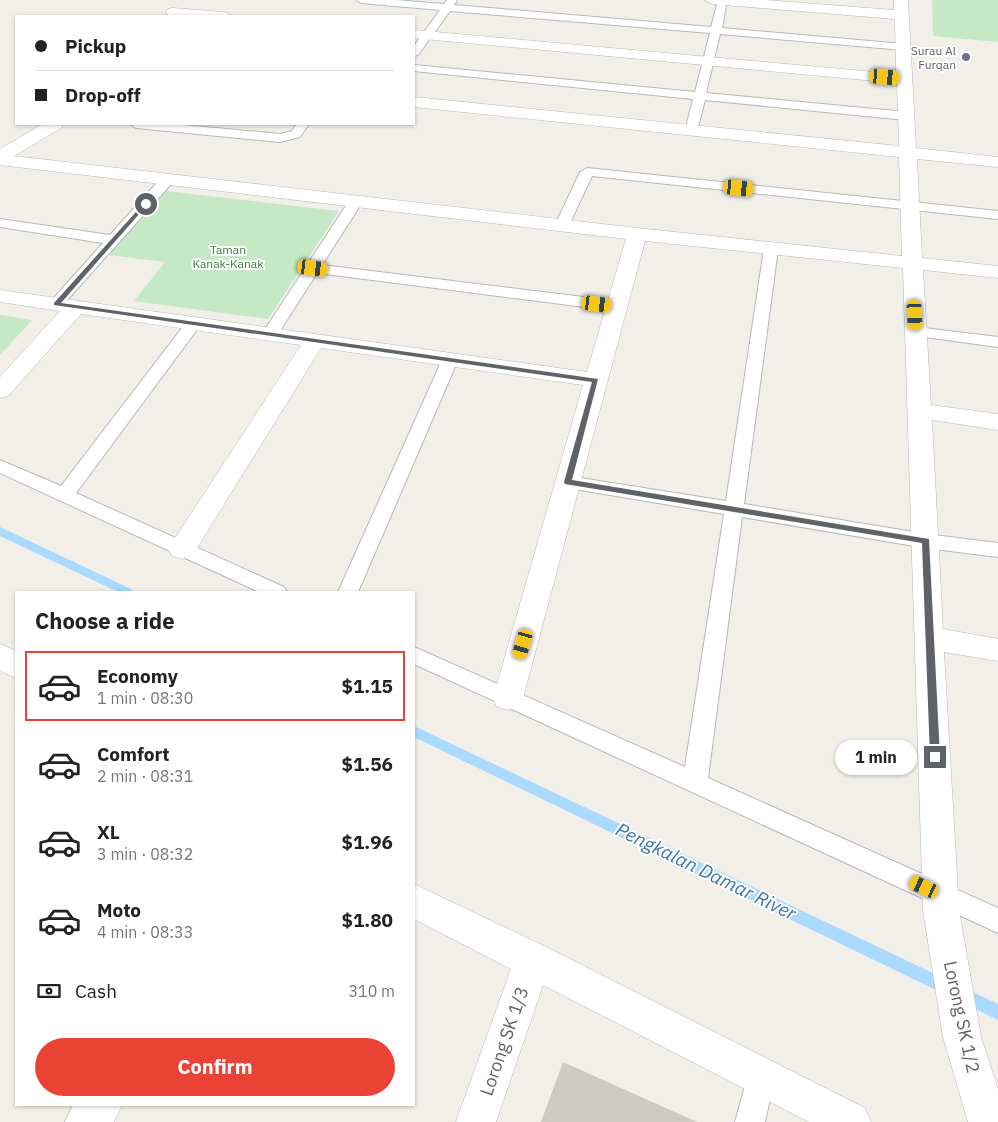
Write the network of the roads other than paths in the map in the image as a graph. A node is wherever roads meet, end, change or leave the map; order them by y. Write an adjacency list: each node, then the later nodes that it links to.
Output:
1 (185, 0): 7 (street)
2 (361, 0): 4 (lane)
3 (719, 0): 5 (street); 9 (lane)
4 (449, 4): 9 (lane); 10 (lane)
5 (811, 4): 6 (street)
6 (901, 7): 11 (street, Lorong SK 1/2)
7 (171, 14): 8 (street)
8 (197, 15)
9 (716, 31): 11 (lane); 13 (lane)
10 (420, 34): 12 (lane); 13 (street)
11 (903, 47): 15 (street, Lorong SK 1/2)
12 (415, 50)
13 (708, 61): 15 (street); 16 (lane)
14 (415, 68): 16 (lane)
15 (904, 79): 18 (street, Lorong SK 1/2)
16 (700, 96): 18 (lane); 22 (lane)
17 (415, 102): 22 (street)
18 (906, 116): 23 (street, Lorong SK 1/2)
19 (53, 125): 24 (street)
20 (146, 125): 21 (lane)
21 (302, 125)
22 (691, 131): 23 (street)
23 (908, 153): 25 (street); 28 (street, Lorong SK 1/2)
24 (0, 158): 26 (street)
25 (998, 162)
26 (167, 180): 27 (street); 33 (lane)
27 (356, 201): 31 (street); 36 (lane)
28 (910, 206): 29 (lane); 31 (lane); 35 (street, Lorong SK 1/2)
29 (998, 215)
30 (0, 223): 33 (lane)
31 (562, 225): 32 (street)
32 (637, 234): 34 (street); 40 (street)
33 (113, 240): 39 (lane)
34 (770, 249): 35 (street); 54 (lane)
35 (912, 263): 37 (street); 42 (street, Lorong SK 1/2)
36 (313, 268): 40 (lane); 43 (lane)
37 (998, 272)
38 (0, 296): 39 (street)
39 (66, 305): 41 (street); 48 (street)
40 (616, 306): 47 (street)
41 (194, 323): 43 (street); 53 (lane)
42 (916, 332): 45 (lane); 49 (street, Lorong SK 1/2)
43 (270, 334): 44 (street)
44 (315, 340): 46 (street); 56 (street)
45 (998, 342)
46 (450, 360): 47 (street); 59 (lane)
47 (595, 380): 52 (street)
48 (0, 391)
49 (919, 411): 50 (street); 55 (street, Lorong SK 1/2)
50 (998, 422)
51 (0, 466): 53 (lane)
52 (568, 482): 54 (lane); 65 (street)
53 (64, 495): 56 (lane)
54 (734, 510): 55 (lane); 66 (lane)
55 (926, 541): 57 (lane); 60 (street, Lorong SK 1/2)
56 (182, 549): 58 (lane)
57 (998, 550)
58 (275, 591)
59 (348, 591)
60 (930, 638): 61 (street); 68 (street, Lorong SK 1/2)
61 (998, 650)
62 (415, 654): 65 (lane)
63 (0, 656): 64 (street)
64 (15, 665)
65 (508, 698): 66 (lane)
66 (695, 782): 68 (lane)
67 (415, 901): 70 (street)
68 (941, 903): 69 (lane); 77 (street, Lorong SK 1/2)
69 (998, 921)
70 (533, 960): 71 (street); 74 (street, Lorong SK 1/3)
71 (761, 1075): 75 (lane); 76 (street)
72 (101, 1106): 73 (street)
73 (85, 1122)
74 (476, 1122)
75 (750, 1122)
76 (851, 1122)
77 (988, 1122)

